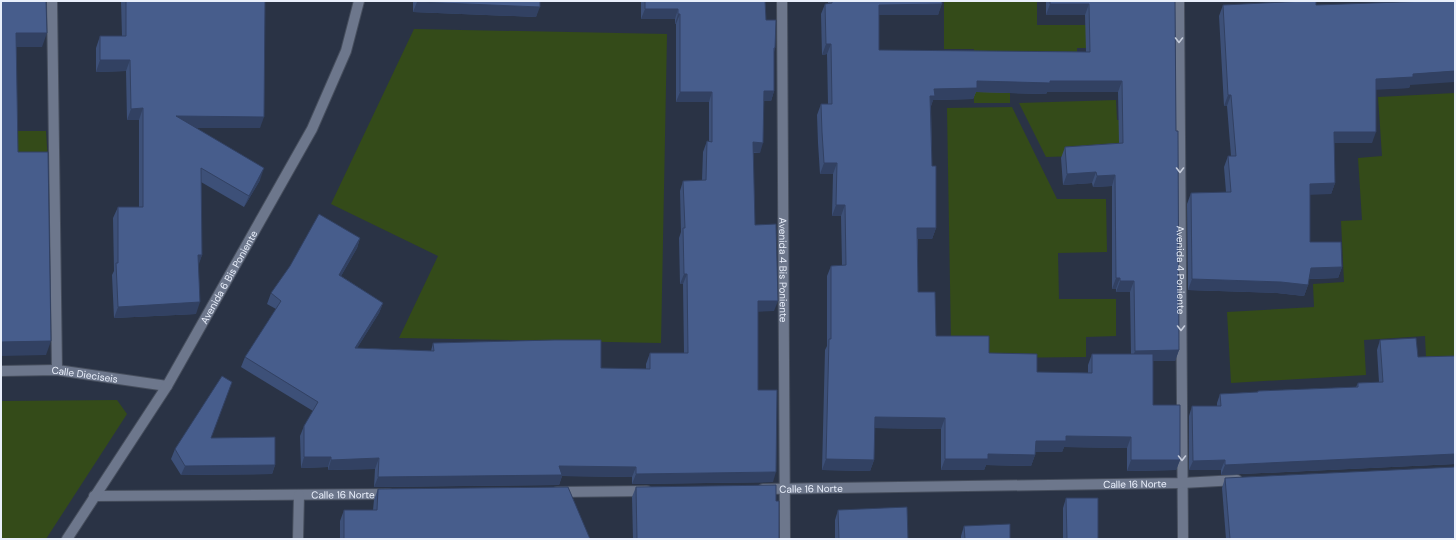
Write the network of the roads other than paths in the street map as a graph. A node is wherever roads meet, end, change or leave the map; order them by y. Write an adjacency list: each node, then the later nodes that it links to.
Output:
1 (52, 1): 5 (street)
2 (360, 1): 7 (street, Avenida 6 Bis Poniente)
3 (782, 1): 10 (street, Avenida 4 Bis Poniente)
4 (1179, 1): 9 (street, Avenida 4 Poniente, one-way to 9)
5 (57, 370): 6 (street, Calle Dieciseis); 7 (street, Calle Dieciseis)
6 (1, 371)
7 (167, 386): 16 (street, Avenida 6 Bis Poniente)
8 (1245, 480): 9 (street, Calle 16 Norte)
9 (1182, 483): 10 (street, Calle 16 Norte); 20 (street, Avenida 4 Poniente)
10 (785, 489): 11 (street, Calle 16 Norte); 19 (street, Avenida 4 Bis Poniente)
11 (753, 490)
12 (657, 491): 13 (street)
13 (546, 492)
14 (402, 494): 15 (street, Calle 16 Norte)
15 (299, 495): 16 (street, Calle 16 Norte); 18 (street)
16 (94, 496): 17 (street, Avenida 6 Bis Poniente)
17 (68, 539)
18 (298, 539)
19 (784, 539)
20 (1184, 539)

